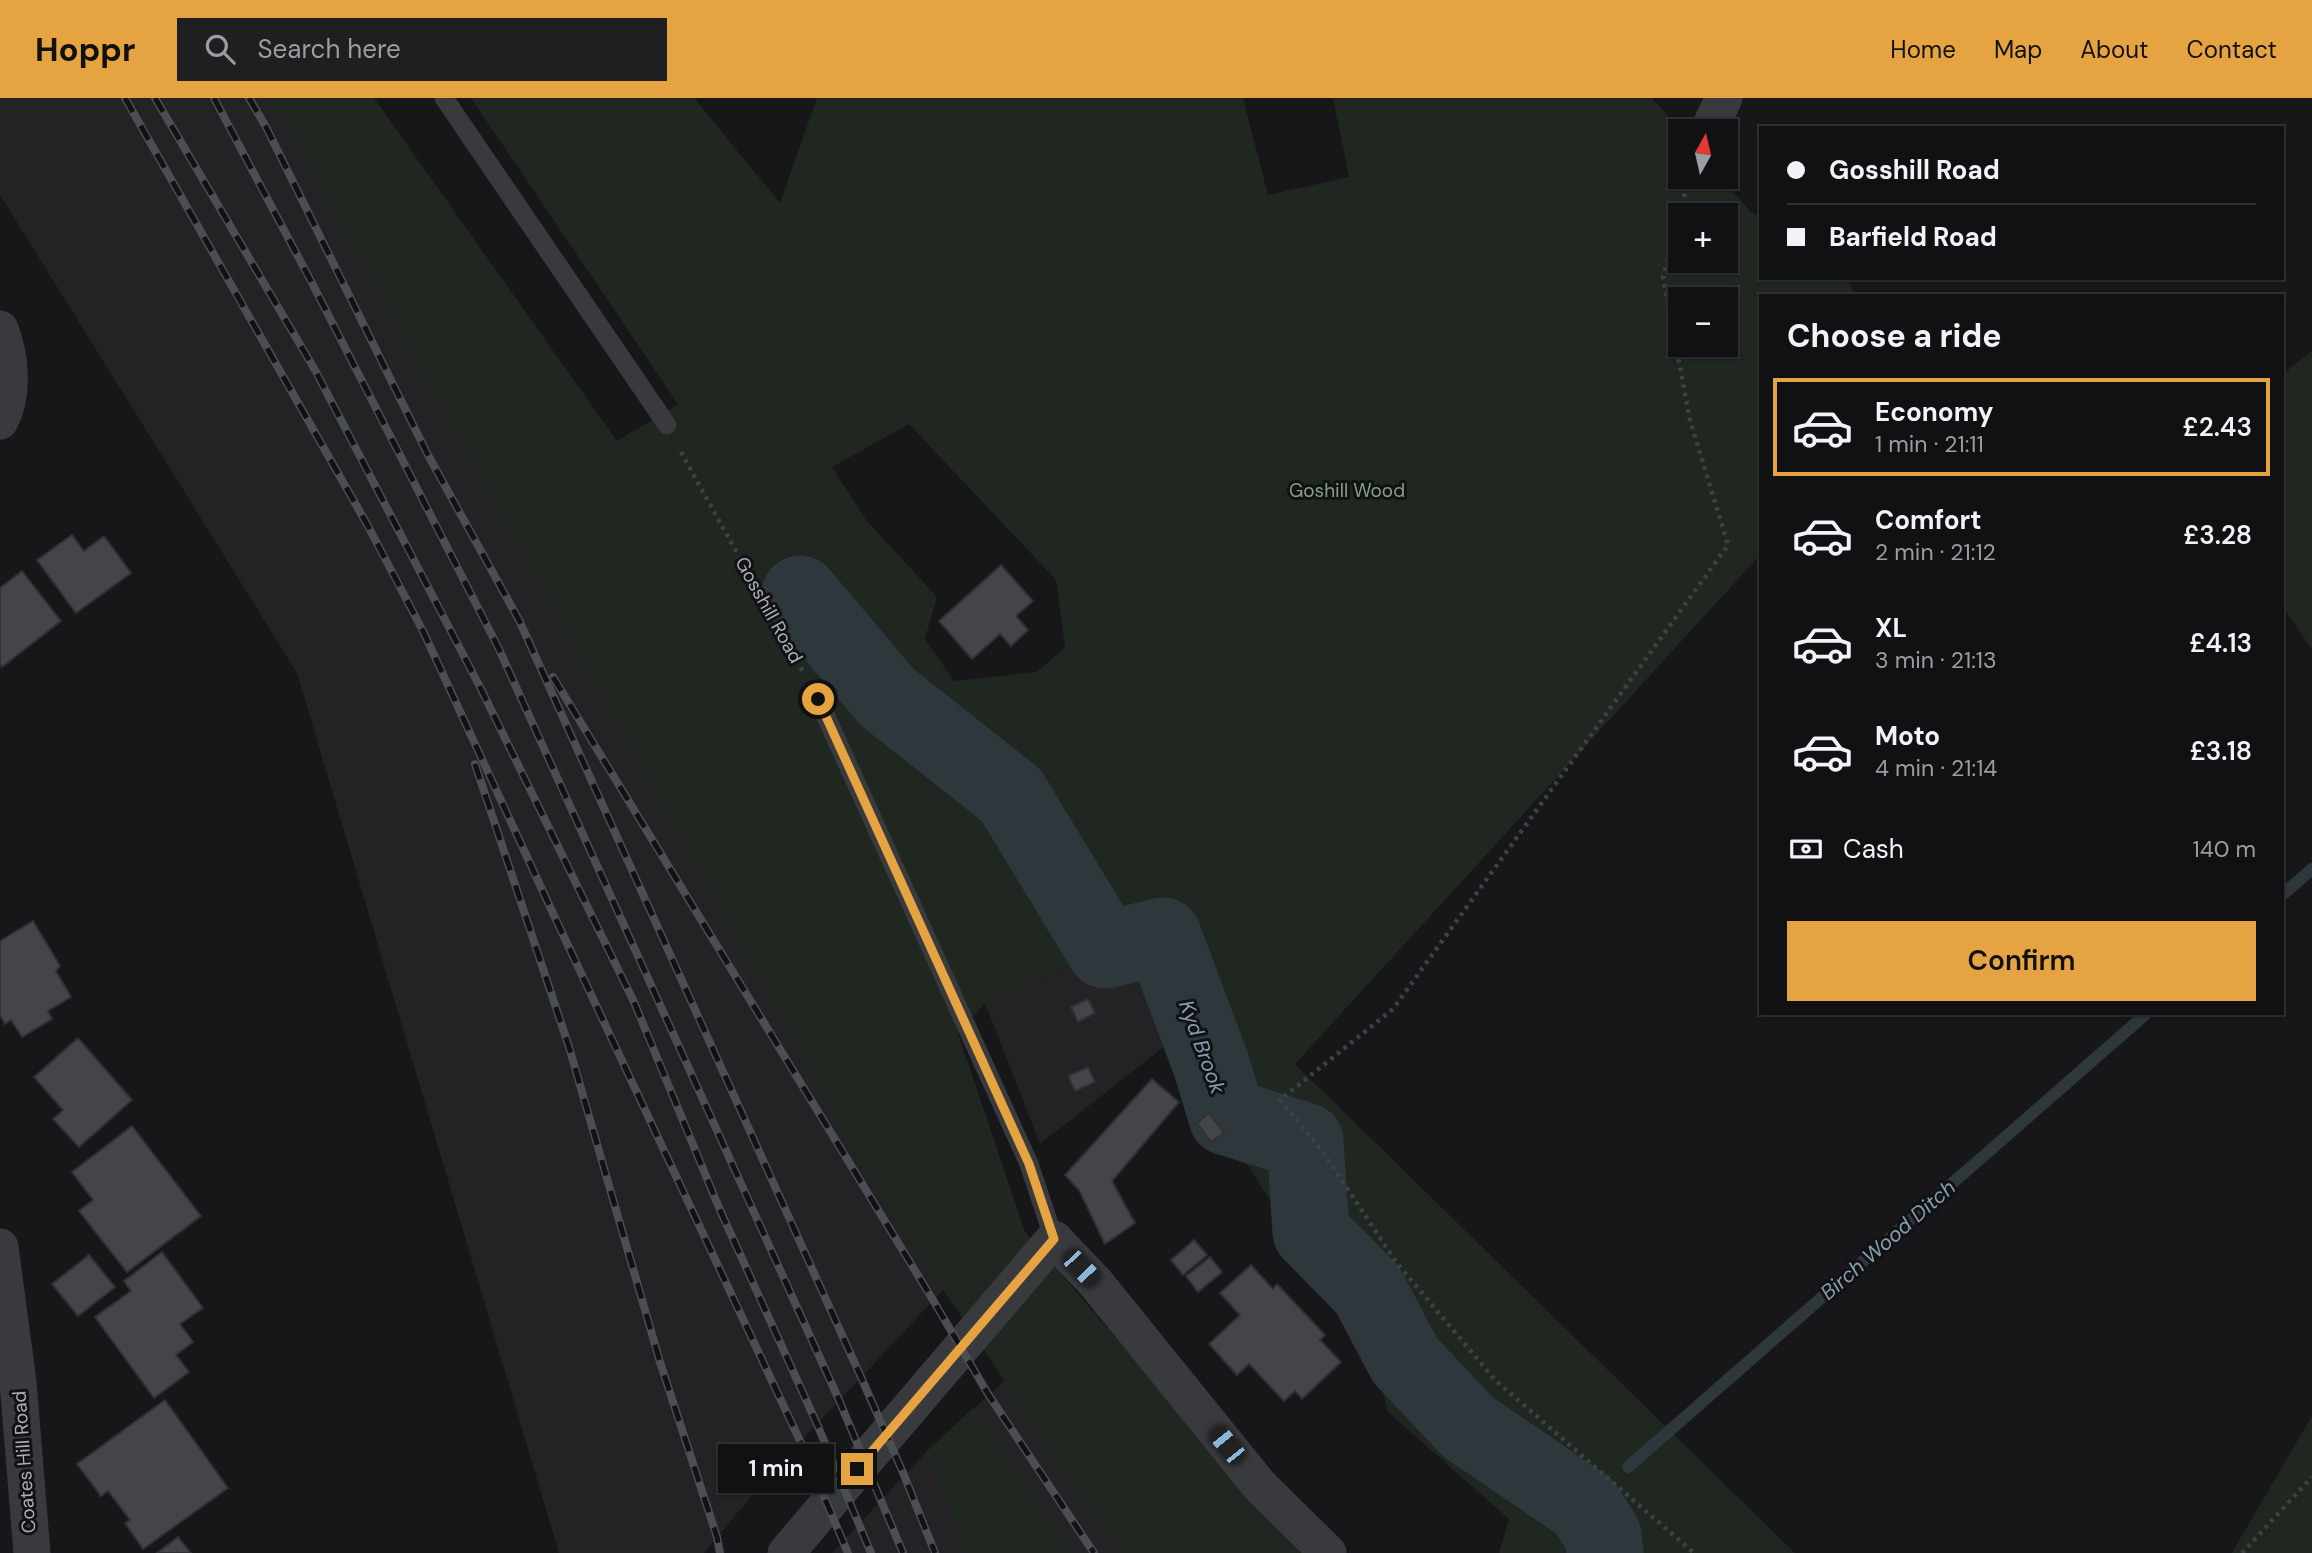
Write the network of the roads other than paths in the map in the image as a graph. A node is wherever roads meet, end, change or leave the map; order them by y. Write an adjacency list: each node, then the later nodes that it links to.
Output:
1 (444, 98): 6 (lane)
2 (1724, 98): 3 (street)
3 (1714, 119)
4 (0, 329): 5 (street)
5 (0, 421)
6 (667, 425)
7 (818, 699): 8 (lane)
8 (1054, 1239): 11 (street); 12 (street)
9 (0, 1247): 10 (street, Coates Hill Road)
10 (32, 1553)
11 (786, 1553)
12 (1328, 1553)

